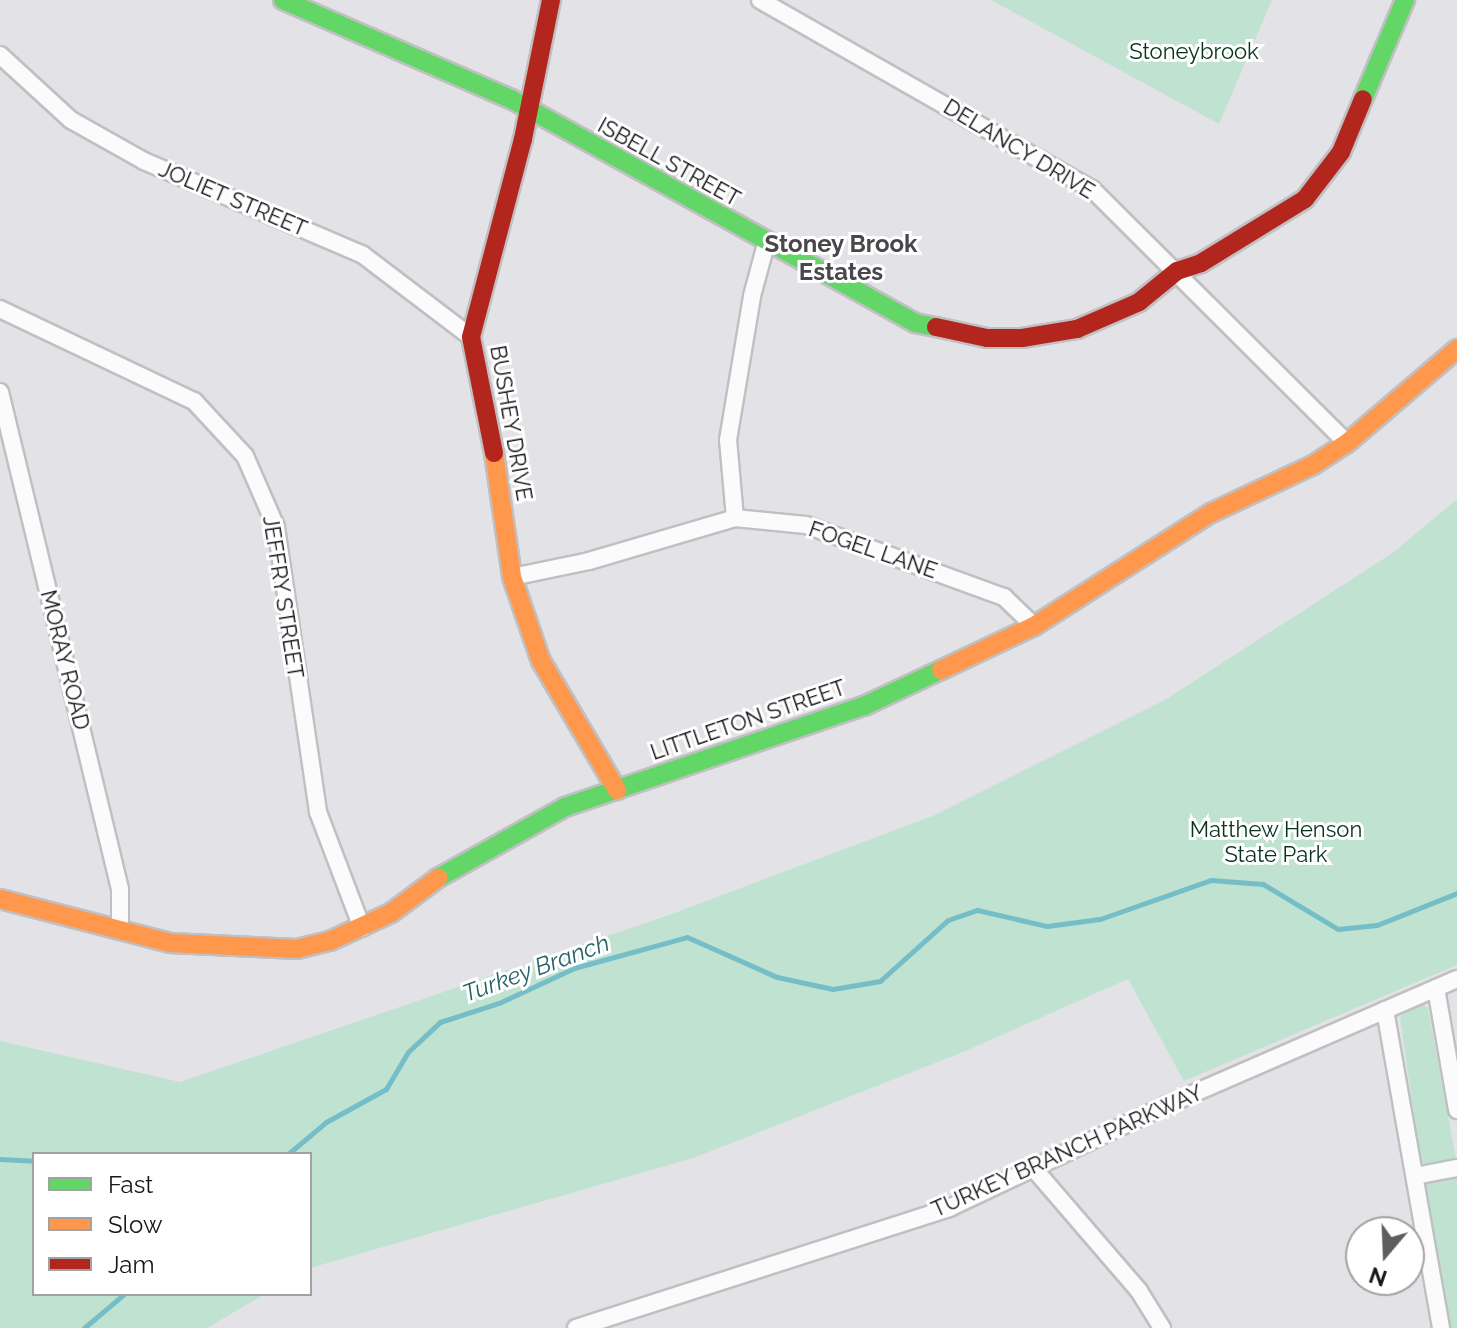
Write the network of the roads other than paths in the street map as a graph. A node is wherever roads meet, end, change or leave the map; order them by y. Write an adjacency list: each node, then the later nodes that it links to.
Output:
1 (283, 0): 5 (street, ISBELL STREET)
2 (551, 0): 7 (street, BUSHEY DRIVE)
3 (760, 0): 9 (street, DELANCY DRIVE)
4 (1405, 0): 9 (street, ISBELL STREET)
5 (306, 4): 7 (street, ISBELL STREET)
6 (0, 55): 11 (street, JOLIET STREET)
7 (528, 112): 8 (street, ISBELL STREET); 11 (street, BUSHEY DRIVE)
8 (766, 244): 9 (street, ISBELL STREET); 15 (street)
9 (1177, 271): 14 (street, DELANCY DRIVE)
10 (0, 309): 20 (street, JEFFRY STREET)
11 (471, 337): 16 (street, BUSHEY DRIVE)
12 (1457, 349): 14 (street, LITTLETON STREET)
13 (0, 392): 21 (street, MORAY ROAD)
14 (1347, 443): 17 (street, LITTLETON STREET)
15 (735, 518): 16 (street, FOGEL LANE); 17 (street, FOGEL LANE)
16 (512, 577): 18 (street, BUSHEY DRIVE)
17 (1034, 626): 18 (street, LITTLETON STREET)
18 (617, 790): 20 (street, LITTLETON STREET)
19 (0, 899): 21 (street, LITTLETON STREET)
20 (362, 928): 21 (street, LITTLETON STREET)
21 (120, 929)
22 (1457, 979): 23 (street, TURKEY BRANCH PARKWAY)
23 (1436, 988): 24 (street, TURKEY BRANCH PARKWAY); 25 (street)
24 (1385, 1010): 27 (street, TURKEY BRANCH PARKWAY); 28 (street)
25 (1457, 1110)
26 (1457, 1168): 28 (street)
27 (1035, 1170): 29 (street, TURKEY BRANCH PARKWAY); 30 (street)
28 (1415, 1176): 31 (street)
29 (576, 1328)
30 (1162, 1328)
31 (1441, 1328)

